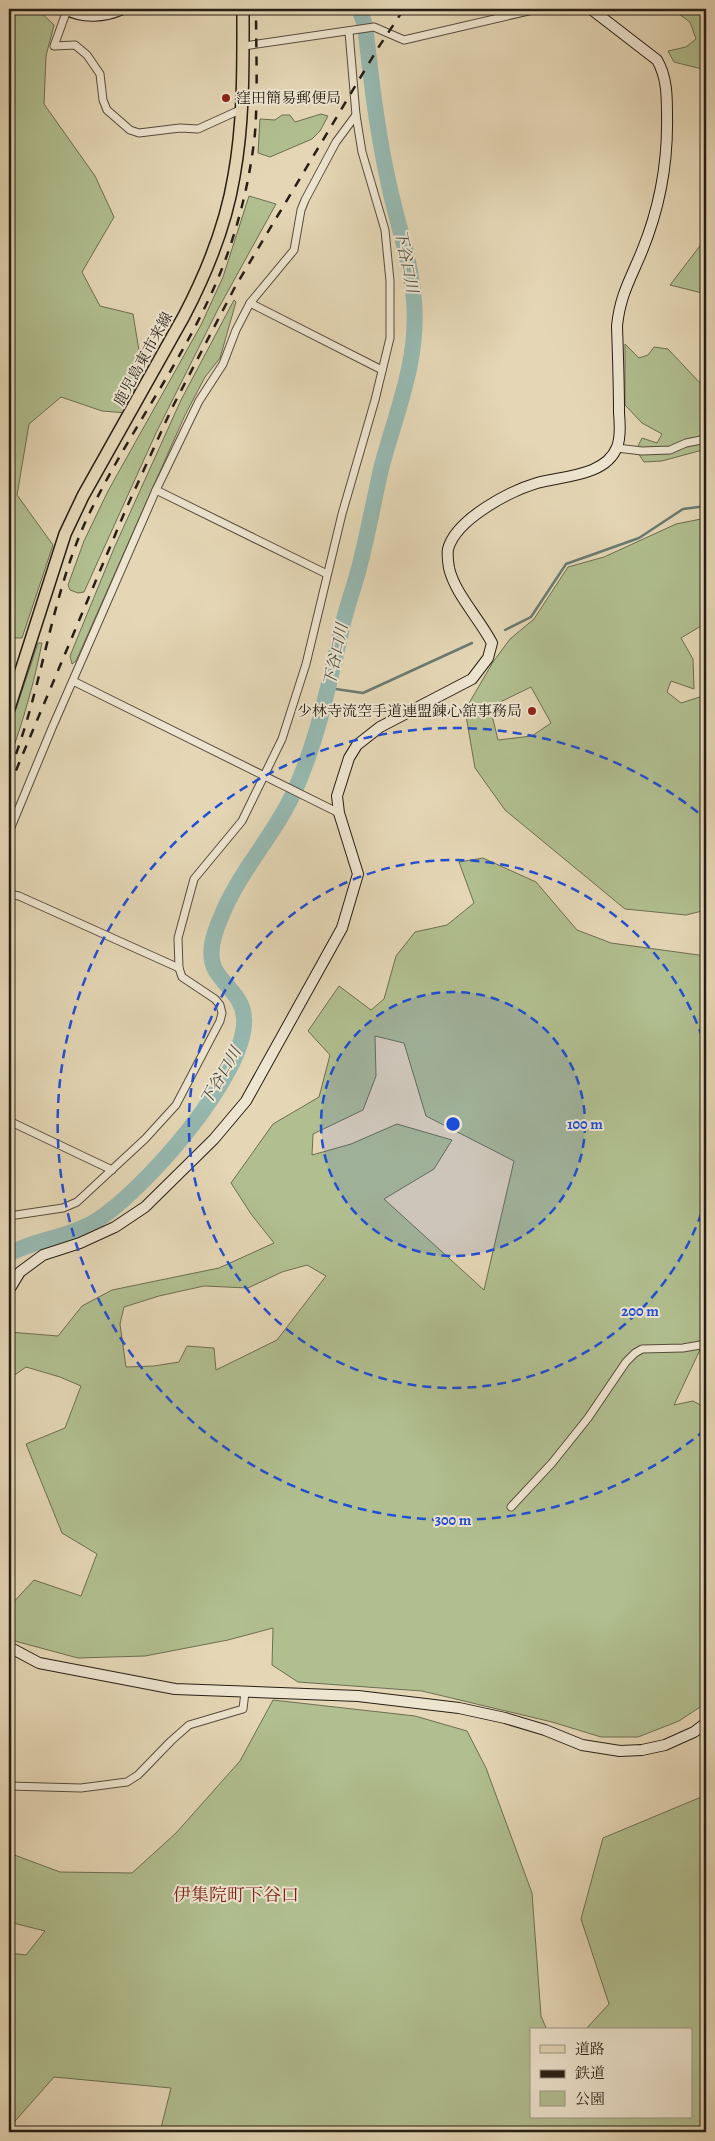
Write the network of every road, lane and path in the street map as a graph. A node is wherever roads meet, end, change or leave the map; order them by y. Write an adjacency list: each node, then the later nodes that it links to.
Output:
1 (66, 9): 2 (street); 8 (street)
2 (123, 9)
3 (244, 9): 7 (main road, 鹿児島東市来線)
4 (537, 9): 6 (street)
5 (591, 9): 13 (street)
6 (352, 32): 7 (street); 9 (street)
7 (244, 46): 8 (main road, 鹿児島東市来線)
8 (242, 109): 17 (main road, 鹿児島東市来線)
9 (356, 115): 10 (street); 11 (street)
10 (250, 303): 11 (street); 14 (street)
11 (382, 370): 15 (street)
12 (706, 439): 13 (street)
13 (617, 448): 19 (street)
14 (156, 490): 15 (street); 16 (street)
15 (327, 574): 18 (street)
16 (73, 681): 18 (street); 20 (street)
17 (9, 708)
18 (265, 778): 19 (street); 23 (street)
19 (339, 813): 27 (street)
20 (9, 832)
21 (9, 895): 22 (street); 23 (street)
22 (9, 910)
23 (179, 968): 25 (street)
24 (9, 1121): 25 (street)
25 (112, 1170): 26 (street)
26 (9, 1216)
27 (9, 1290)
28 (706, 1344): 29 (street)
29 (512, 1507)
30 (9, 1647): 31 (street)
31 (245, 1692): 32 (street); 33 (street)
32 (706, 1723)
33 (9, 1786)

